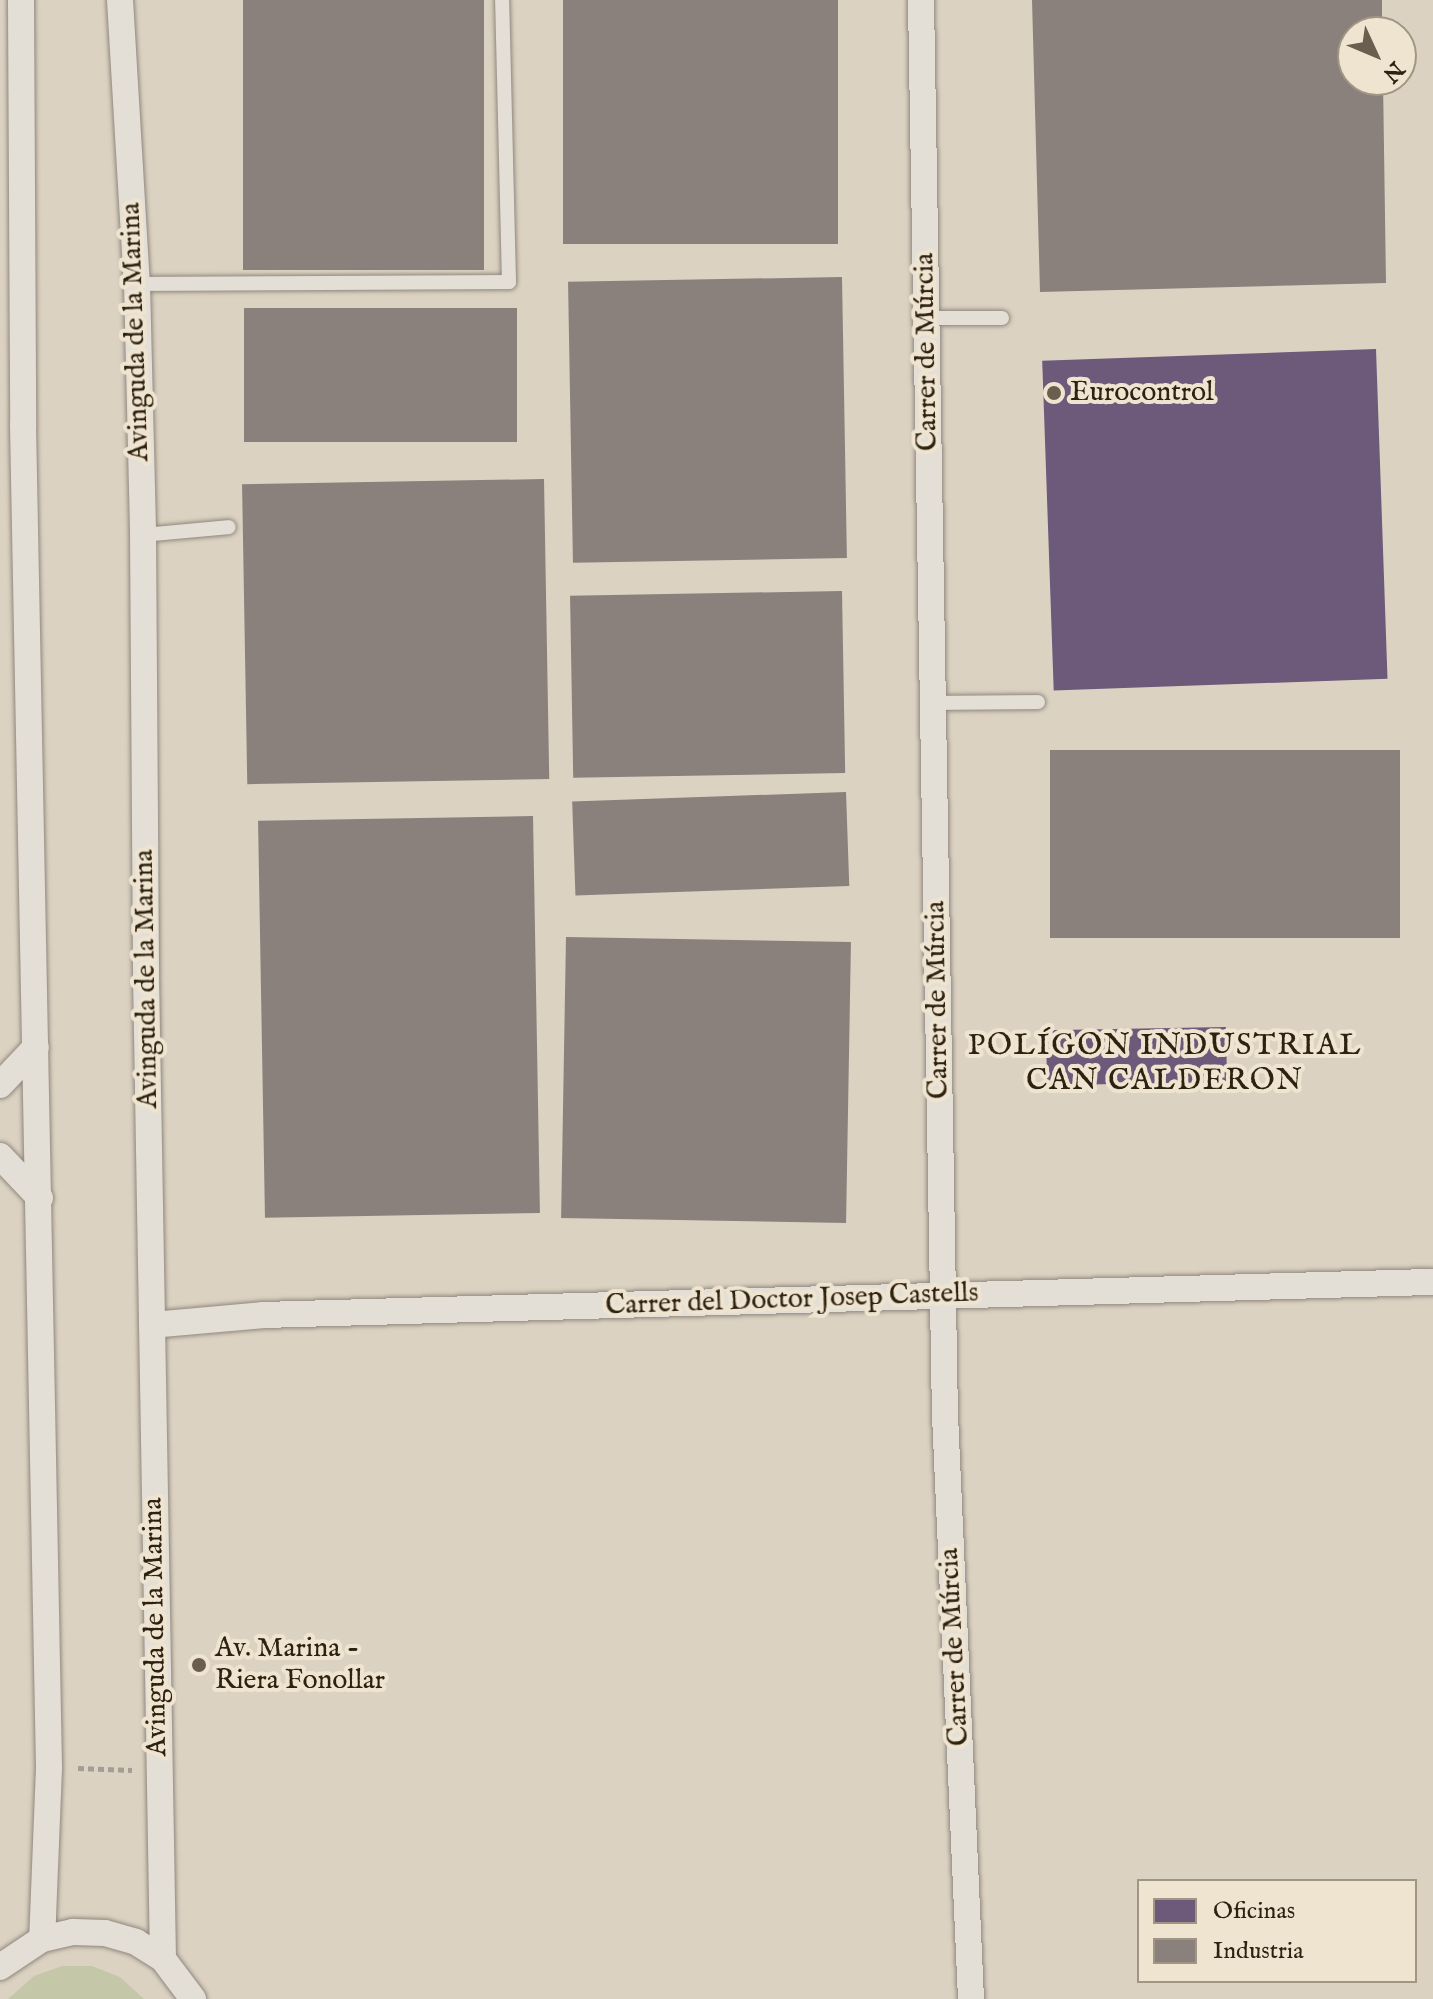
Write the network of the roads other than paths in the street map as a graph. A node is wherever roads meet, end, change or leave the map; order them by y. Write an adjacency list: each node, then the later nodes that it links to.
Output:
1 (21, 0): 5 (street)
2 (120, 0): 6 (street, Avinguda de la Marina)
3 (502, 0): 6 (lane)
4 (921, 0): 8 (street, Carrer de Múrcia)
5 (22, 280): 7 (street); 11 (street)
6 (137, 284): 13 (street, Avinguda de la Marina)
7 (0, 300)
8 (926, 318): 9 (lane); 15 (street, Carrer de Múrcia)
9 (1002, 318)
10 (0, 402): 11 (street)
11 (23, 425): 16 (street)
12 (229, 527): 13 (lane)
13 (143, 535): 22 (street, Avinguda de la Marina)
14 (1038, 702): 15 (lane)
15 (933, 703): 21 (street, Carrer de Múrcia)
16 (36, 1047): 17 (street); 19 (street)
17 (0, 1085)
18 (0, 1156): 19 (street)
19 (40, 1198): 23 (street)
20 (1433, 1282): 21 (street, Carrer del Doctor Josep Castells)
21 (943, 1295): 22 (street, Carrer del Doctor Josep Castells); 27 (street, Carrer de Múrcia)
22 (152, 1325): 24 (street, Avinguda de la Marina)
23 (42, 1939): 24 (street); 25 (street)
24 (163, 1959): 26 (street)
25 (0, 1967)
26 (193, 1999)
27 (971, 1999)

